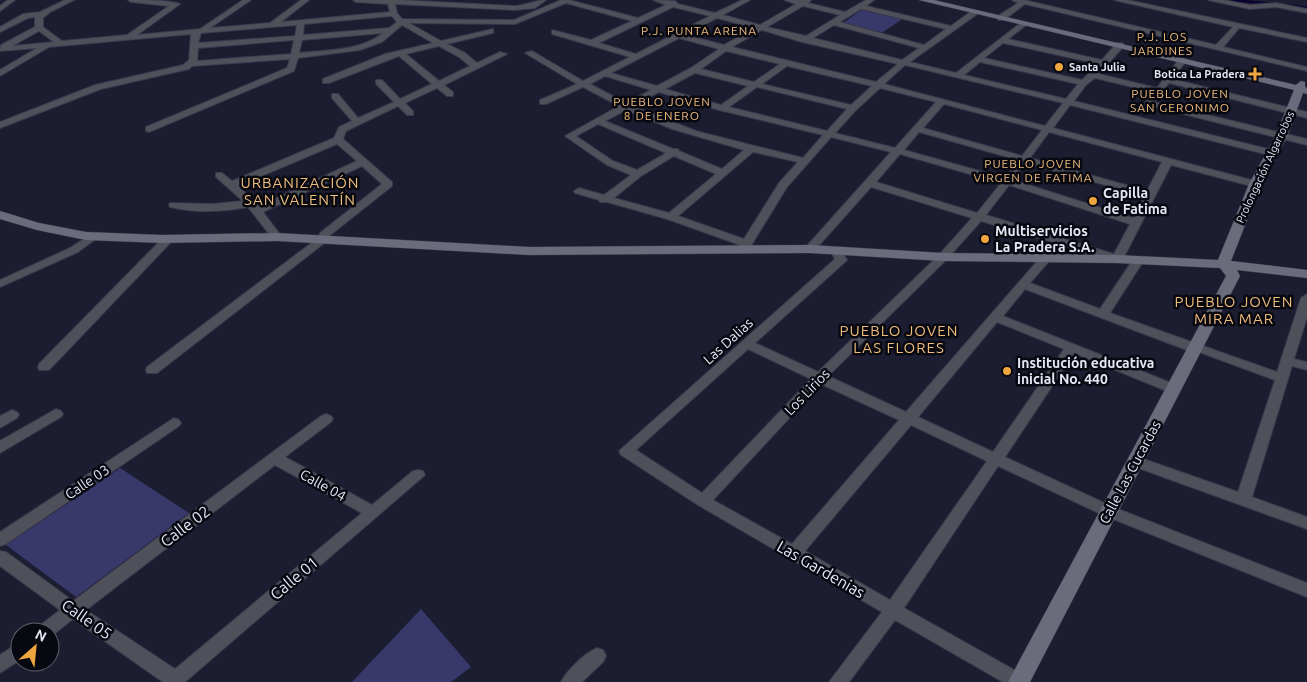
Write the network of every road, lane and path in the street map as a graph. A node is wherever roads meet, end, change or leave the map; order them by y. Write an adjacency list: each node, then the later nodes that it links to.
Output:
1 (12, 0): 24 (street)
2 (71, 0): 27 (street)
3 (131, 0): 48 (street)
4 (248, 0): 43 (street)
5 (306, 0): 37 (street)
6 (356, 0): 18 (street)
7 (481, 0): 22 (street)
8 (542, 0): 22 (street)
9 (656, 0): 21 (street)
10 (681, 0): 21 (street)
11 (747, 0): 29 (street)
12 (787, 0): 19 (street)
13 (871, 0): 23 (street)
14 (923, 0): 26 (street)
15 (1015, 0): 20 (street)
16 (1117, 0): 38 (street)
17 (1211, 0): 25 (street)
18 (390, 1): 22 (street); 28 (street)
19 (804, 2): 30 (street); 40 (street)
20 (1024, 2): 31 (street); 60 (street)
21 (672, 4): 29 (street); 32 (street)
22 (471, 5)
23 (861, 7): 30 (street); 41 (street)
24 (0, 9)
25 (1307, 11)
26 (976, 12): 31 (street); 41 (street)
27 (42, 14): 39 (street); 42 (street)
28 (394, 14): 33 (street); 34 (street)
29 (714, 15): 40 (street); 47 (street)
30 (847, 15): 35 (street)
31 (1001, 18): 36 (street)
32 (638, 20): 33 (street); 54 (street)
33 (400, 22): 44 (street); 56 (street)
34 (301, 23): 37 (street); 49 (street)
35 (834, 24): 50 (street); 59 (street)
36 (1022, 24): 51 (street); 57 (street)
37 (272, 25): 43 (street)
38 (1238, 25): 52 (street); 60 (street)
39 (39, 28): 53 (street); 62 (street)
40 (761, 28): 50 (street); 61 (street)
41 (951, 28): 59 (street)
42 (0, 30)
43 (201, 30): 48 (street); 58 (street)
44 (392, 30): 49 (street); 66 (street)
45 (490, 31): 56 (street)
46 (556, 32): 54 (street)
47 (678, 35): 61 (street); 67 (street)
48 (128, 37): 53 (street)
49 (298, 38): 58 (street); 66 (street)
50 (805, 40): 71 (street)
51 (1001, 40): 68 (street); 72 (street)
52 (1307, 40)
53 (60, 43): 55 (street)
54 (592, 43): 67 (street)
55 (50, 44): 62 (street); 78 (street)
56 (439, 44): 63 (street); 74 (street)
57 (1120, 45): 69 (street); 72 (street, Los Lirios)
58 (195, 46): 73 (street)
59 (924, 47): 71 (street)
60 (1219, 47): 75 (street)
61 (725, 48): 70 (street); 76 (street)
62 (0, 49)
63 (400, 53): 82 (street); 85 (street)
64 (529, 53): 86 (street)
65 (504, 54): 74 (street)
66 (295, 56): 73 (street); 110 (street)
67 (635, 56): 77 (street)
68 (978, 59): 79 (street); 84 (street)
69 (1183, 60): 81 (street); 89 (street)
70 (786, 63): 87 (street); 88 (street)
71 (902, 63): 79 (street); 87 (street)
72 (1104, 63): 80 (street, Los Lirios)
73 (190, 64): 108 (street)
74 (476, 67): 85 (street)
75 (1307, 69): 89 (street, Prolongación Algarrobos)
76 (694, 70): 88 (street); 90 (street)
77 (603, 73): 86 (street); 90 (street)
78 (0, 74)
79 (957, 76): 95 (street)
80 (1094, 76): 84 (street, Los Lirios); 91 (street)
81 (1167, 80): 91 (street); 102 (street)
82 (326, 81)
83 (379, 82): 96 (street)
84 (1083, 83): 95 (street, Los Lirios)
85 (439, 84): 92 (street); 96 (street)
86 (583, 84): 97 (street); 99 (street)
87 (878, 85): 94 (street); 101 (street)
88 (755, 86): 100 (street); 101 (street)
89 (1304, 88): 102 (street, Prolongación Algarrobos)
90 (658, 89): 99 (street); 100 (street)
91 (1159, 91): 98 (street)
92 (450, 94)
93 (335, 96): 107 (street)
94 (942, 101): 109 (street); 111 (street)
95 (1068, 101): 105 (street); 109 (street, Los Lirios)
96 (400, 102): 103 (street); 107 (street)
97 (542, 102)
98 (1149, 103): 105 (street); 113 (street)
99 (627, 105): 106 (street); 116 (street)
100 (722, 108): 112 (street)
101 (853, 108): 112 (street)
102 (1291, 111): 104 (street); 113 (street, Prolongación Algarrobos)
103 (410, 113)
104 (1307, 116)
105 (1138, 118): 119 (street)
106 (598, 120): 117 (street); 126 (street)
107 (357, 122): 114 (street)
108 (0, 125)
109 (1048, 128): 120 (street, Los Lirios); 122 (street)
110 (149, 129)
111 (917, 130): 118 (street); 120 (street)
112 (829, 135): 118 (street); 121 (street)
113 (1281, 137): 115 (street); 119 (street, Prolongación Algarrobos)
114 (338, 140): 123 (street); 130 (street)
115 (1307, 142)
116 (752, 148): 121 (street); 124 (street)
117 (675, 152): 124 (street); 126 (street)
118 (898, 152): 127 (street); 128 (street)
119 (1273, 153): 129 (street, Prolongación Algarrobos)
120 (1023, 159): 127 (street, Los Lirios); 132 (street)
121 (804, 161): 144 (street)
122 (1168, 161): 129 (street); 132 (street)
123 (363, 162): 135 (street); 143 (street)
124 (723, 173): 137 (street)
125 (220, 174): 130 (street)
126 (638, 174): 133 (street)
127 (1006, 181): 138 (street, Los Lirios); 139 (street)
128 (870, 183): 138 (street); 145 (street)
129 (1255, 184): 151 (street, Prolongación Algarrobos)
130 (231, 185): 135 (street)
131 (579, 191): 133 (street)
132 (1151, 195): 139 (street)
133 (604, 200): 137 (street)
134 (174, 205): 135 (street)
135 (254, 207): 141 (street)
136 (0, 214): 140 (street)
137 (671, 217): 144 (street)
138 (978, 217): 147 (street, Los Lirios); 148 (street)
139 (1136, 222): 148 (street)
140 (93, 236): 142 (street); 153 (street)
141 (277, 237): 142 (street); 143 (street)
142 (168, 239): 164 (street)
143 (323, 239): 144 (street); 165 (street)
144 (745, 246): 145 (street)
145 (810, 249): 146 (street)
146 (836, 250): 147 (street); 159 (street, Las Dalias)
147 (943, 257): 149 (street); 166 (street, Los Lirios)
148 (1117, 259): 149 (street); 150 (street)
149 (1044, 260): 154 (street)
150 (1138, 260): 151 (street); 156 (street)
151 (1223, 264): 152 (street); 161 (street, Calle Las Cucardas)
152 (1307, 274)
153 (0, 284)
154 (1024, 285): 156 (street); 157 (street)
155 (1307, 298): 158 (street)
156 (1103, 314): 161 (street)
157 (995, 317): 160 (street); 172 (street)
158 (1304, 324): 162 (street)
159 (747, 344): 166 (street); 176 (street, Las Dalias)
160 (1072, 348): 168 (street); 178 (street)
161 (1196, 348): 167 (street); 168 (street, Calle Las Cucardas)
162 (1288, 361): 163 (street); 167 (street)
163 (1307, 366)
164 (44, 367)
165 (152, 370)
166 (820, 377): 172 (street); 181 (street, Los Lirios)
167 (1282, 378): 182 (street)
168 (1174, 389): 179 (street, Calle Las Cucardas)
169 (56, 414): 175 (street)
170 (12, 415): 173 (street)
171 (326, 419): 177 (street, Calle 02)
172 (908, 419): 178 (street); 187 (street)
173 (0, 423)
174 (174, 423): 186 (street, Calle 03)
175 (0, 448)
176 (626, 451): 181 (street, Las Gardenias)
177 (275, 458): 184 (street, Calle 04); 190 (street, Calle 02)
178 (995, 458): 183 (street); 191 (street)
179 (1135, 461): 182 (street); 183 (street, Calle Las Cucardas)
180 (418, 475): 184 (street, Calle 01)
181 (703, 501): 187 (street, Las Gardenias)
182 (1243, 501): 185 (street)
183 (1108, 511): 189 (street); 197 (street, Calle Las Cucardas)
184 (372, 512): 194 (street, Calle 01)
185 (1307, 524)
186 (0, 540)
187 (793, 554): 191 (street, Las Gardenias)
188 (0, 557): 190 (street, Calle 05)
189 (1307, 590)
190 (73, 610): 192 (street, Calle 02); 194 (street, Calle 05)
191 (892, 610): 196 (street); 197 (street, Las Gardenias)
192 (57, 622)
193 (597, 656): 195 (street)
194 (174, 681)
195 (570, 682)
196 (838, 682)
197 (1019, 682)

